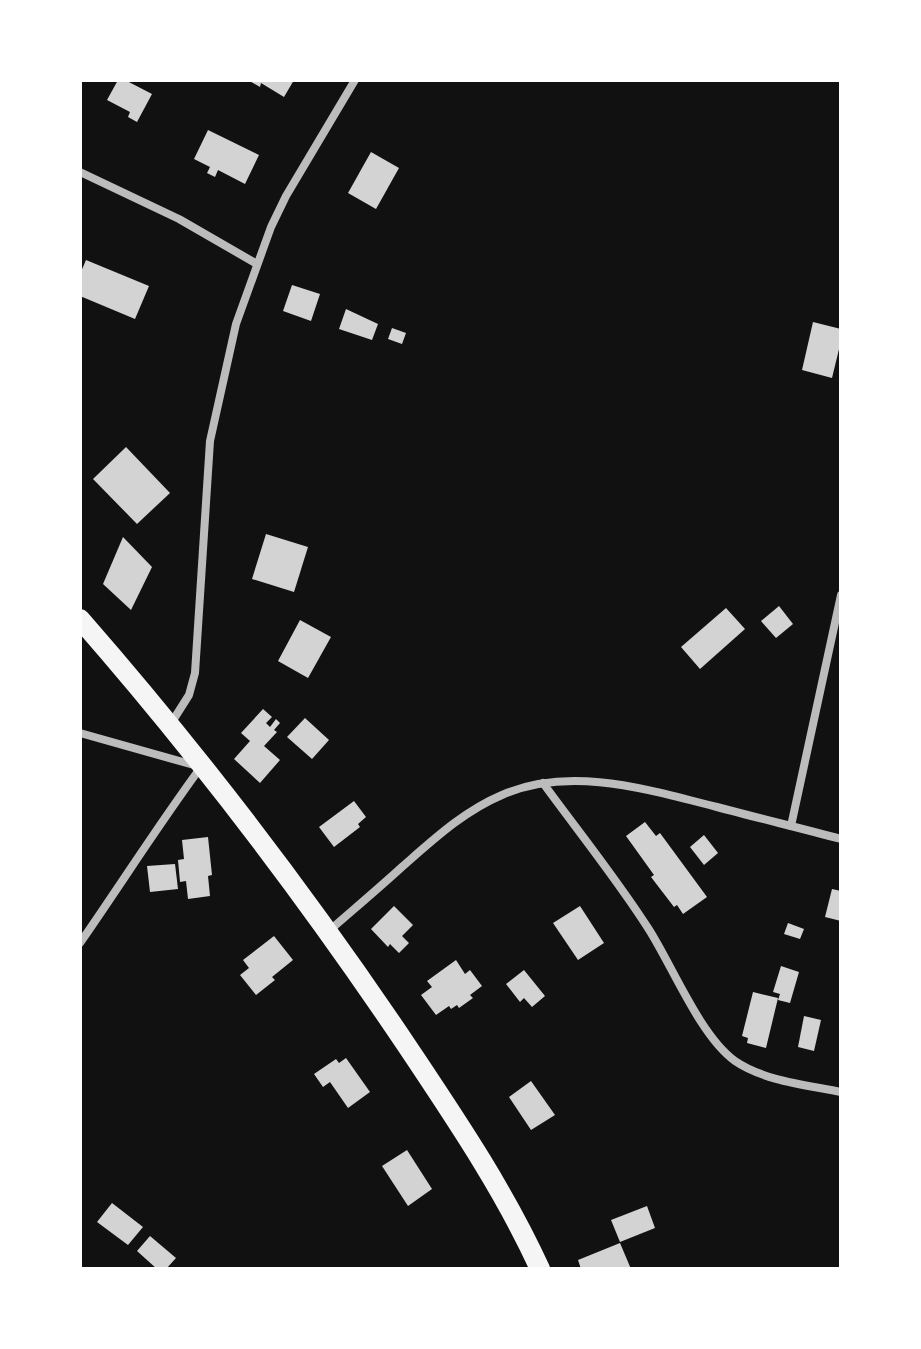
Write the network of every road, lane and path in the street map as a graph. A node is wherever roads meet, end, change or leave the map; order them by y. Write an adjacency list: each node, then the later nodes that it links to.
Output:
1 (355, 80): 3 (street)
2 (80, 172): 3 (street)
3 (257, 264): 6 (street)
4 (841, 595): 10 (street)
5 (80, 619): 6 (main road)
6 (169, 726): 8 (main road)
7 (80, 733): 8 (street)
8 (201, 767): 12 (main road); 13 (street)
9 (543, 783): 10 (street); 12 (street); 14 (street)
10 (791, 826): 11 (street)
11 (841, 839)
12 (327, 932): 15 (main road)
13 (80, 943)
14 (841, 1092)
15 (540, 1269)

